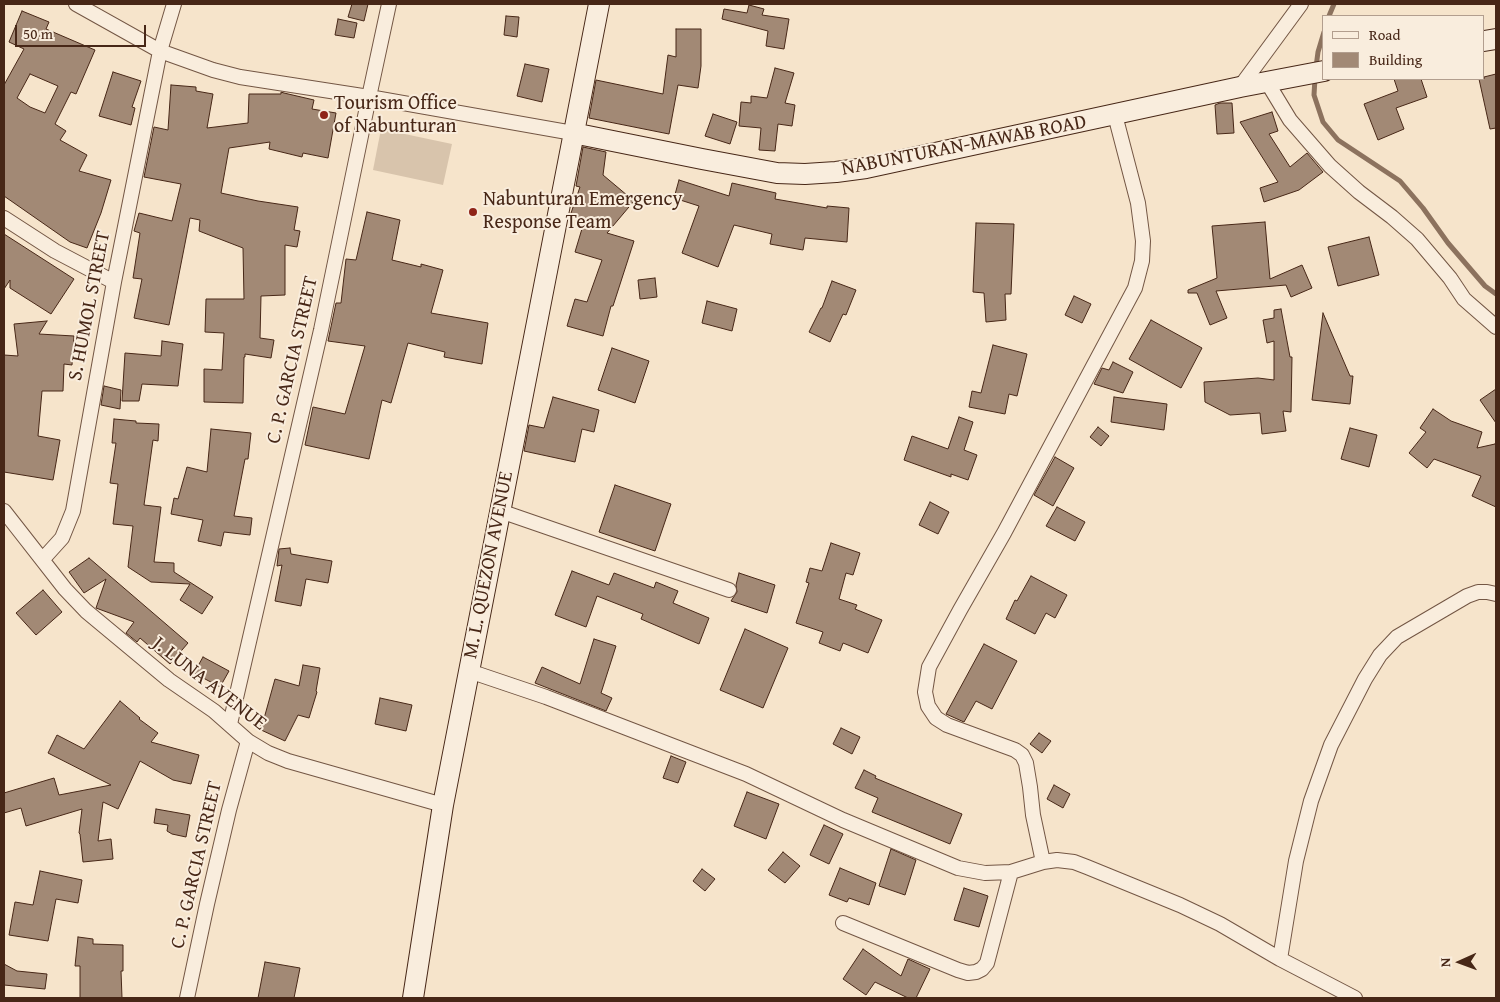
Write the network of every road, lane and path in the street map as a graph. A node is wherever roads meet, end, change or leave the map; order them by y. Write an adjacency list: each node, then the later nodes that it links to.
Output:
1 (76, 4): 6 (street)
2 (174, 4): 6 (street, S. HUMOL STREET)
3 (389, 4): 10 (street, C. P. GARCIA STREET)
4 (599, 4): 12 (main road, M. L. QUEZON AVENUE)
5 (1301, 4): 9 (street)
6 (160, 51): 10 (street); 14 (street, S. HUMOL STREET)
7 (1322, 71): 8 (main road, NABUNTURAN-MAWAB ROAD)
8 (1267, 82): 9 (main road, NABUNTURAN-MAWAB ROAD); 15 (street)
9 (1240, 87): 11 (main road, NABUNTURAN-MAWAB ROAD)
10 (369, 97): 12 (street); 22 (street, C. P. GARCIA STREET)
11 (1115, 115): 12 (main road, NABUNTURAN-MAWAB ROAD); 25 (street)
12 (573, 133): 17 (main road, M. L. QUEZON AVENUE)
13 (4, 218): 14 (street)
14 (114, 282): 18 (street, S. HUMOL STREET)
15 (1496, 327)
16 (4, 511): 18 (street, J. LUNA AVENUE)
17 (500, 511): 19 (street); 21 (main road, M. L. QUEZON AVENUE)
18 (43, 559): 22 (street, J. LUNA AVENUE)
19 (729, 590)
20 (1496, 594): 28 (street)
21 (469, 671): 24 (main road, M. L. QUEZON AVENUE); 26 (street)
22 (230, 724): 23 (street, J. LUNA AVENUE)
23 (248, 741): 24 (street, J. LUNA AVENUE); 29 (street, C. P. GARCIA STREET)
24 (443, 805): 30 (main road, M. L. QUEZON AVENUE)
25 (1043, 862): 26 (street); 28 (street)
26 (1011, 872): 27 (street)
27 (843, 923)
28 (1280, 960): 31 (street)
29 (187, 998)
30 (412, 998)
31 (1354, 998)

